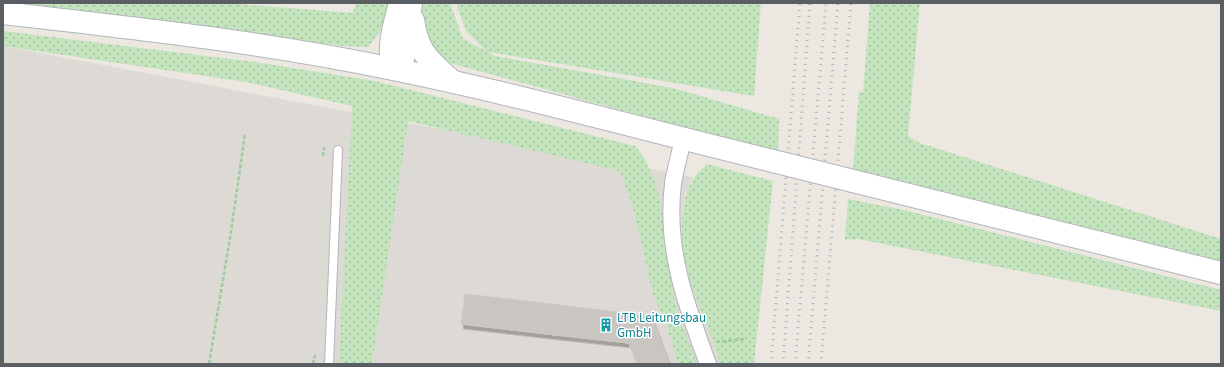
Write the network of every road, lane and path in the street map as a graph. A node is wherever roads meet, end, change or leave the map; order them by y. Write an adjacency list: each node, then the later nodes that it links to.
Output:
1 (400, 3): 4 (street)
2 (411, 3): 6 (street); 7 (street)
3 (3, 13): 5 (street)
4 (392, 32): 5 (street); 6 (street)
5 (362, 63): 6 (street)
6 (394, 69): 7 (street)
7 (453, 82): 9 (street)
8 (245, 134): 14 (path)
9 (683, 139): 11 (street, bridge); 16 (street)
10 (338, 150): 15 (lane)
11 (1221, 273)
12 (746, 339): 13 (path)
13 (711, 342)
14 (209, 364)
15 (329, 364)
16 (708, 364)

